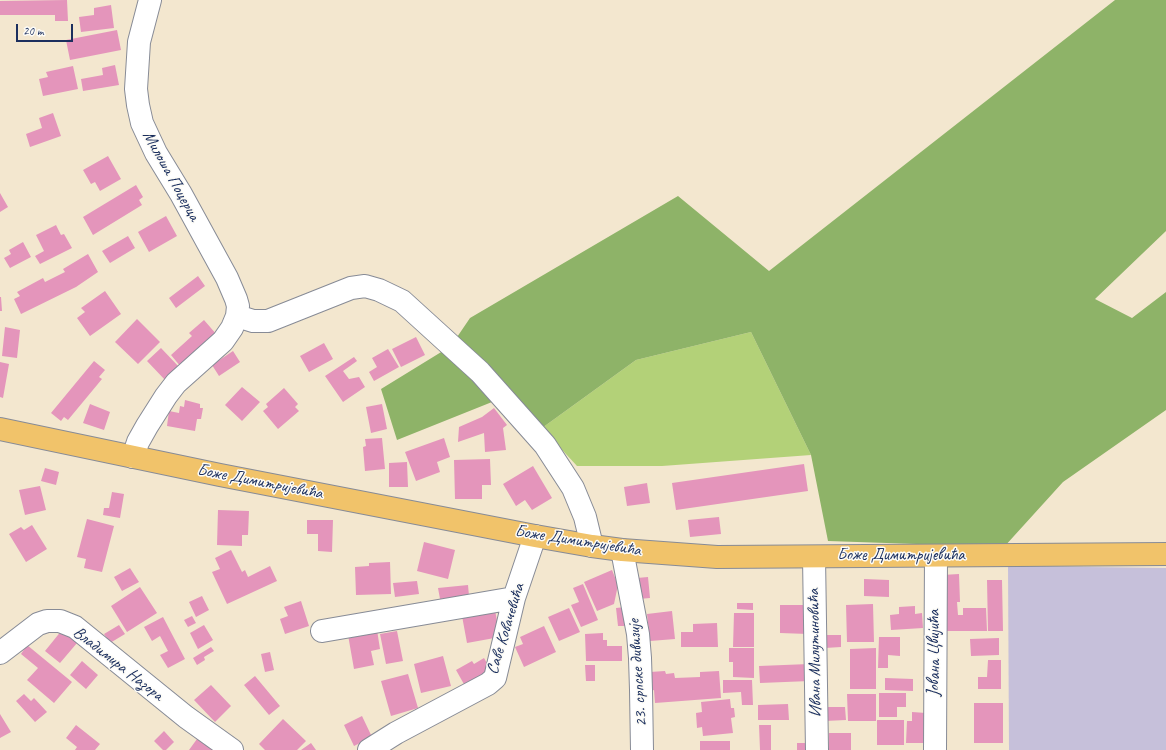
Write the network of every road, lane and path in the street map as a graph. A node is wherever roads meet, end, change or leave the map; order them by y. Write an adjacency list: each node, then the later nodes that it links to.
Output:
1 (150, 0): 2 (street, Милоша Поцерца)
2 (238, 316): 4 (street); 6 (street)
3 (0, 429): 4 (main road, Боже Димитријевића)
4 (133, 457): 5 (main road, Боже Димитријевића)
5 (535, 536): 6 (main road, Боже Димитријевића); 11 (street, Саве Ковачевића)
6 (592, 546): 7 (main road, Боже Димитријевића)
7 (622, 550): 10 (main road, Боже Димитријевића); 16 (street, 23. српске дивизије)
8 (1166, 554): 9 (main road, Боже Димитријевића)
9 (936, 556): 10 (main road, Боже Димитријевића); 18 (street, Јована Цвијића)
10 (814, 557): 17 (street, Ивана Милутиновића)
11 (514, 598): 12 (street); 15 (street, Саве Ковачевића)
12 (322, 631)
13 (0, 653): 14 (street, Владимира Назора)
14 (232, 750)
15 (369, 750)
16 (642, 750)
17 (816, 750)
18 (935, 750)

